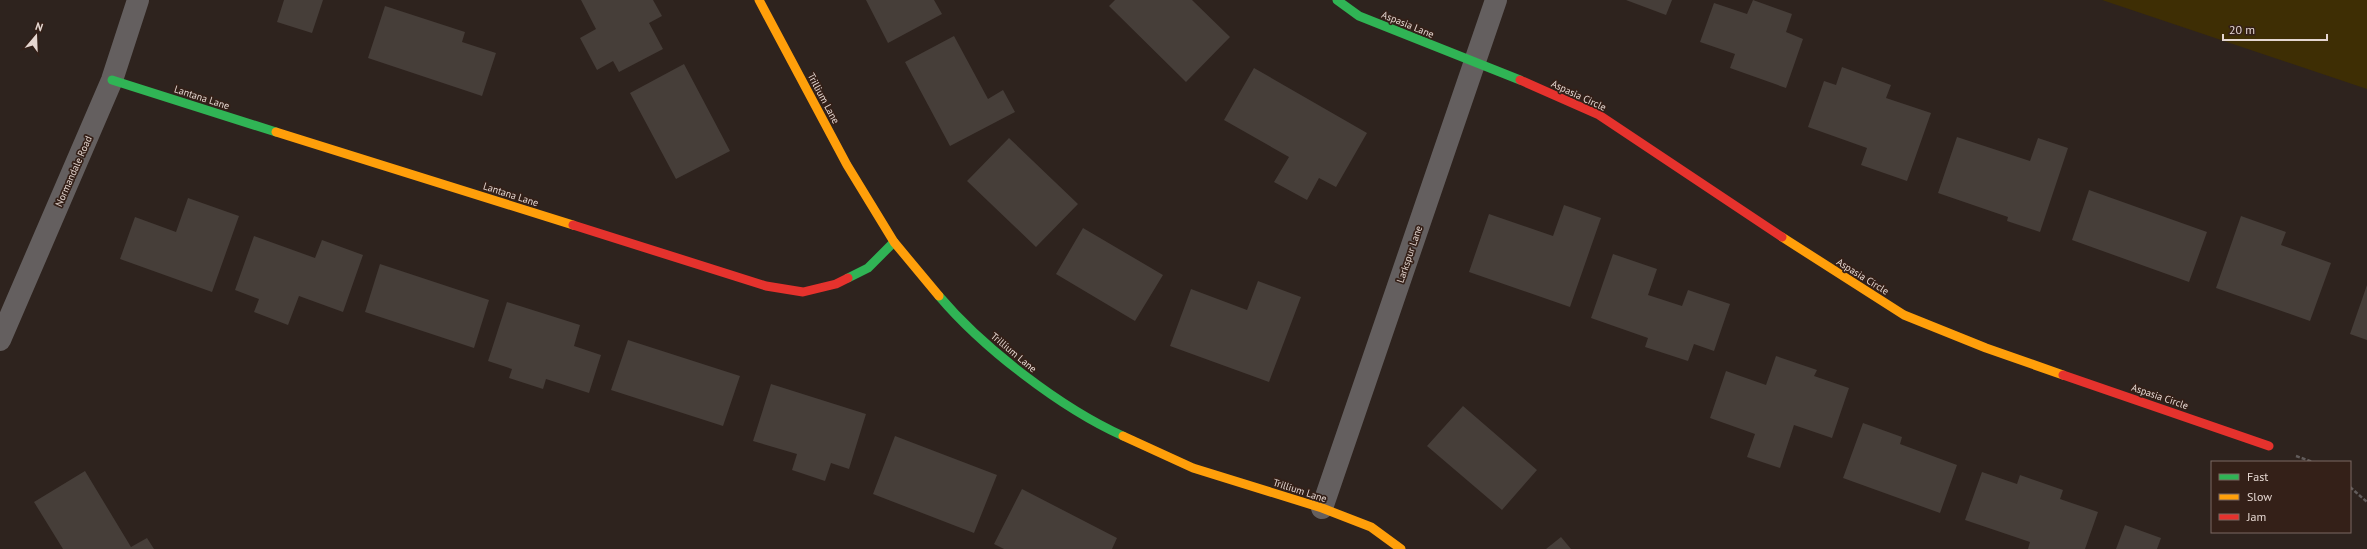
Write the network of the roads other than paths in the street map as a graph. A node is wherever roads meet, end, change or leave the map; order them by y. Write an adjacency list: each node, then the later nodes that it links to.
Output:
1 (138, 0): 6 (street, Normandale Road)
2 (759, 0): 7 (street, Trillium Lane)
3 (1337, 0): 5 (street, Aspasia Lane)
4 (1496, 0): 5 (street, Larkspur Lane)
5 (1475, 62): 9 (street, Aspasia Circle); 10 (street, Larkspur Lane)
6 (112, 80): 7 (street, Lantana Lane); 8 (street, Normandale Road)
7 (894, 242): 10 (street, Trillium Lane)
8 (0, 340)
9 (2269, 446)
10 (1322, 508): 11 (street, Trillium Lane)
11 (1401, 549)

